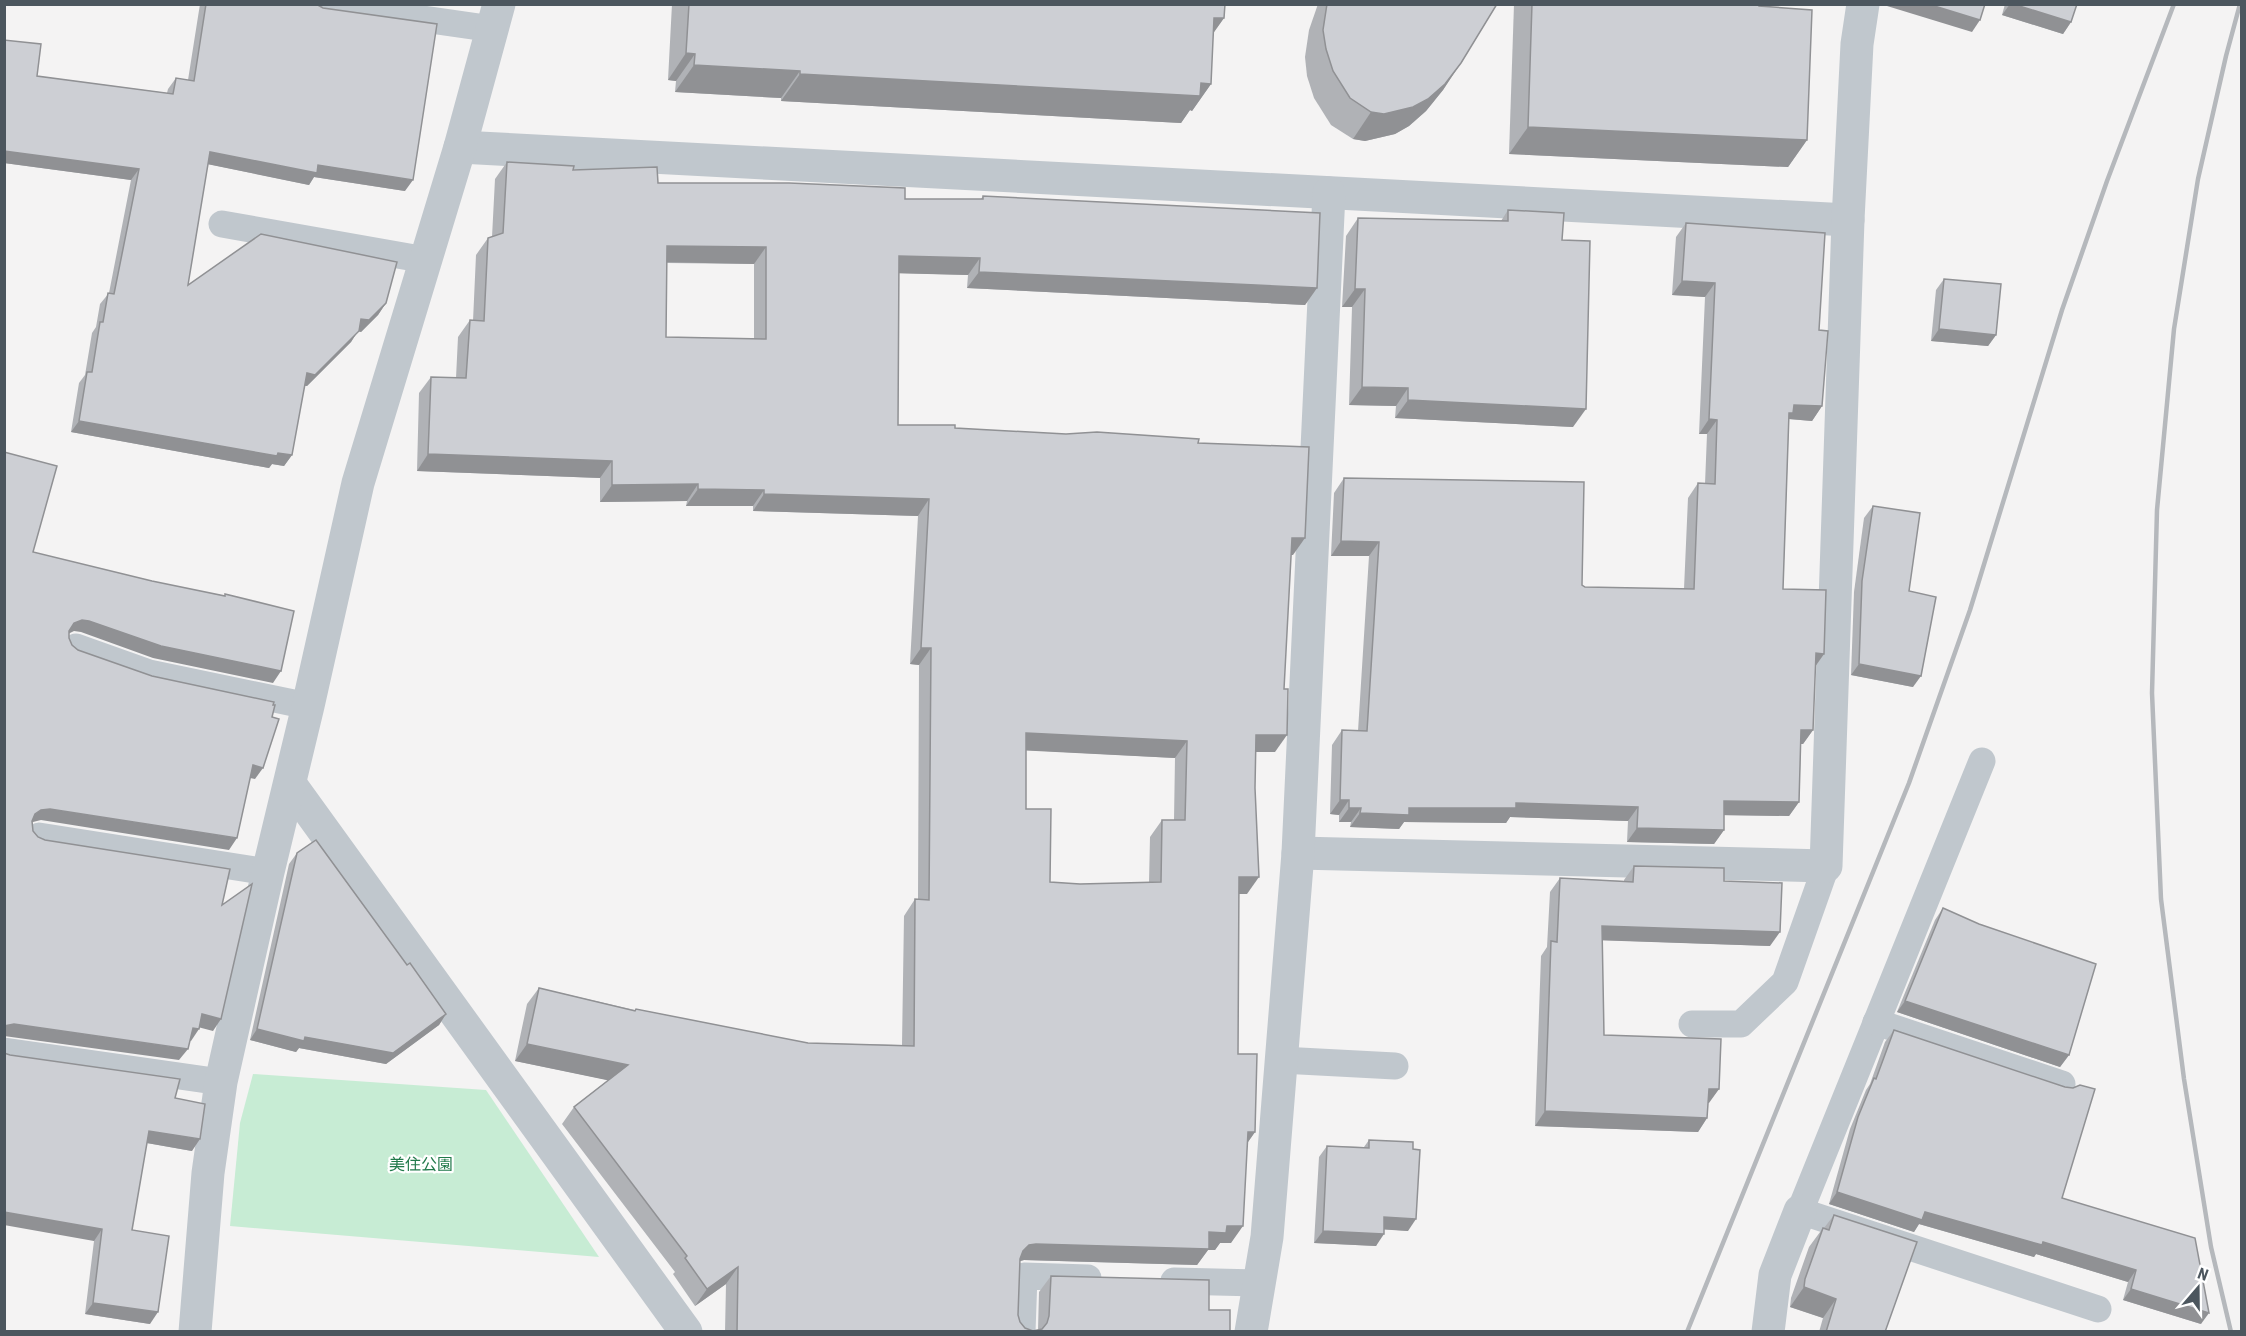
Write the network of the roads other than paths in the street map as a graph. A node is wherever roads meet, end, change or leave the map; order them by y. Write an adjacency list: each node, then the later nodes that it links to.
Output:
1 (318, 4): 3 (lane)
2 (1863, 4): 6 (street)
3 (496, 17): 4 (street)
4 (460, 147): 5 (street); 8 (street)
5 (1329, 193): 6 (street); 14 (street)
6 (1848, 220): 15 (street)
7 (222, 224): 8 (lane)
8 (426, 260): 10 (street)
9 (76, 647): 10 (lane)
10 (308, 706): 12 (street)
11 (1982, 761): 17 (lane)
12 (290, 784): 16 (street); 30 (street)
13 (39, 836): 16 (lane)
14 (1298, 853): 15 (street); 20 (street)
15 (1826, 866): 18 (lane)
16 (268, 872): 22 (street)
17 (1876, 1022): 23 (lane); 24 (lane)
18 (1692, 1024)
19 (4, 1051): 22 (lane)
20 (1281, 1060): 21 (lane); 27 (street)
21 (1395, 1066)
22 (221, 1082): 29 (street)
23 (2062, 1084)
24 (1800, 1210): 28 (lane); 33 (street)
25 (1118, 1279): 31 (lane)
26 (1153, 1280): 27 (lane)
27 (1258, 1283): 32 (street)
28 (2098, 1309)
29 (195, 1332)
30 (686, 1332)
31 (1022, 1332)
32 (1251, 1332)
33 (1768, 1332)

